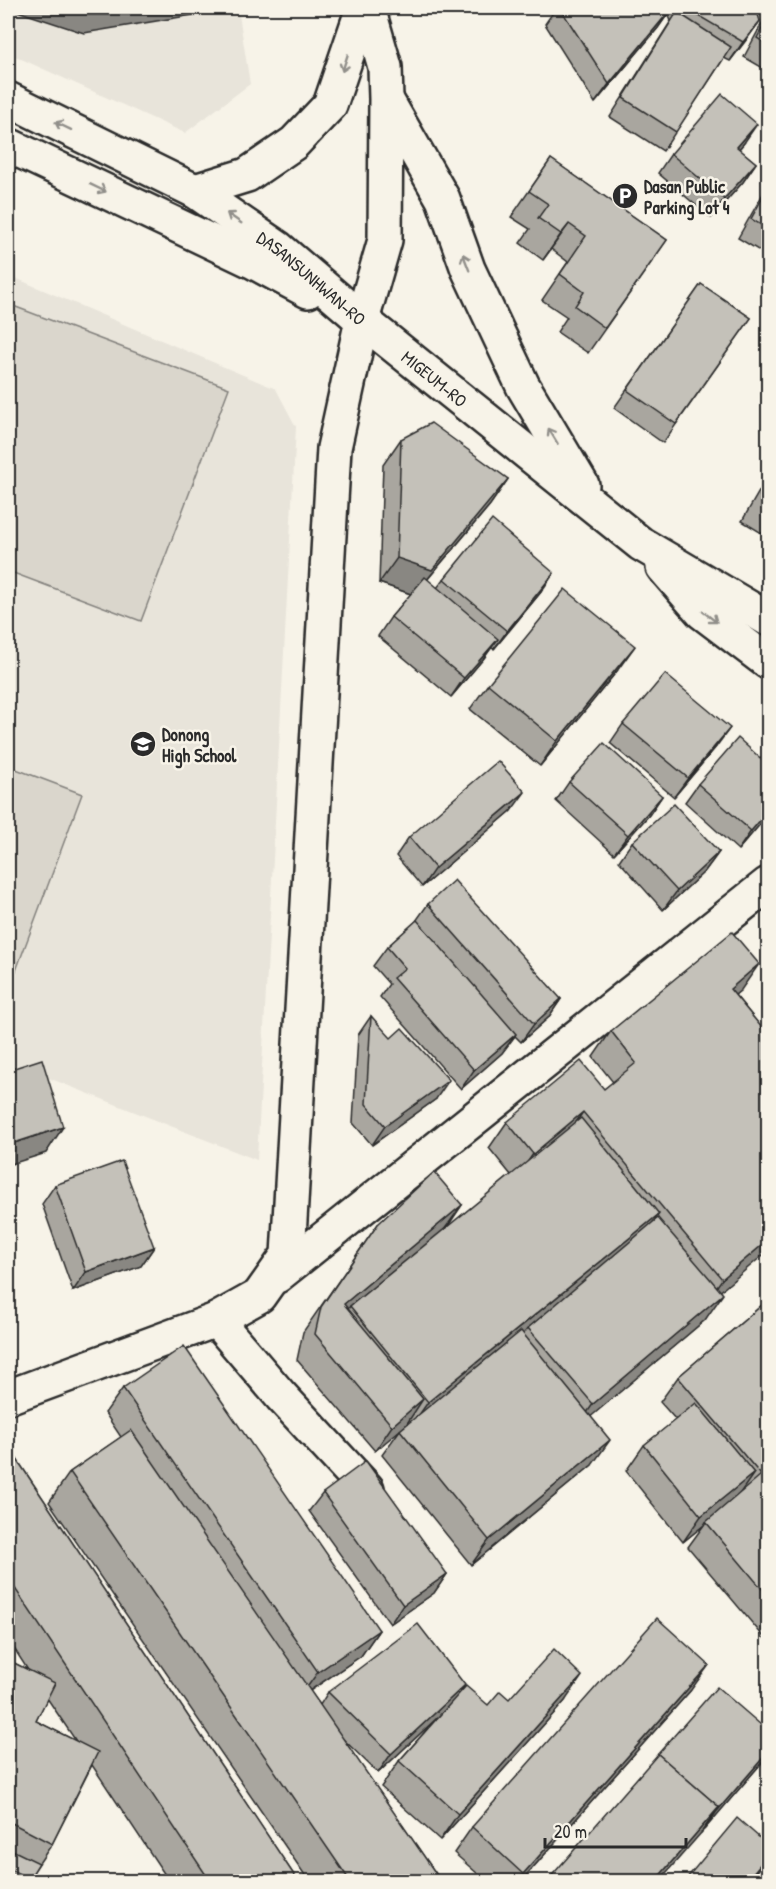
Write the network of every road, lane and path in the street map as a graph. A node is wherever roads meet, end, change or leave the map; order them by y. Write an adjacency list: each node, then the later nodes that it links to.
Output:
1 (363, 8): 6 (street, one-way to 6)
2 (368, 8): 4 (street)
3 (8, 99): 6 (street, DASANSUNHWAN-RO, one-way to 3)
4 (387, 99): 7 (street); 8 (street, one-way to 4)
5 (8, 145): 7 (street, DASANSUNHWAN-RO, one-way to 7)
6 (195, 191): 7 (street, DASANSUNHWAN-RO, one-way to 6)
7 (362, 320): 8 (street, MIGEUM-RO); 13 (street)
8 (593, 504): 9 (street, MIGEUM-RO)
9 (642, 544): 10 (street, MIGEUM-RO); 11 (street, one-way to 11)
10 (768, 619)
11 (768, 662)
12 (768, 884): 13 (street)
13 (267, 1284): 14 (street)
14 (216, 1320): 15 (street); 16 (street)
15 (8, 1397)
16 (367, 1489)

